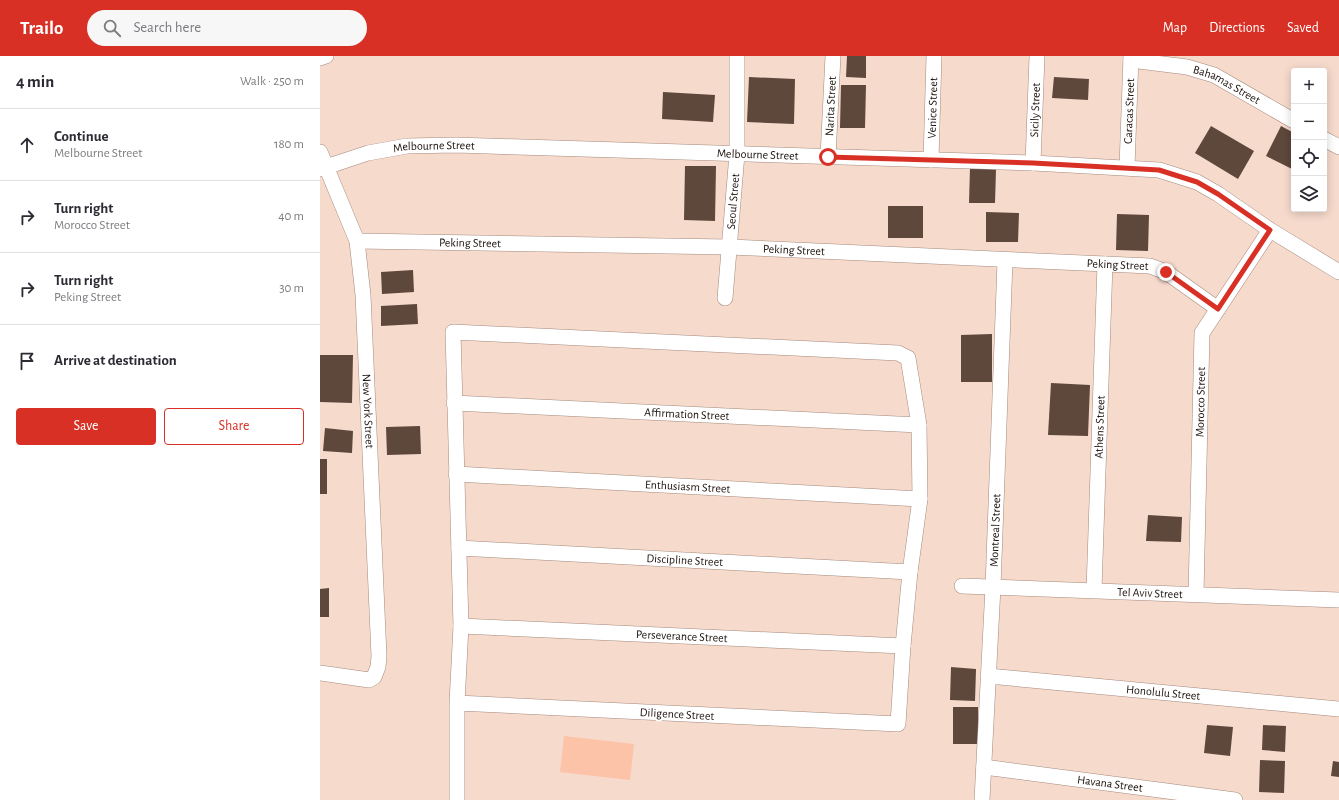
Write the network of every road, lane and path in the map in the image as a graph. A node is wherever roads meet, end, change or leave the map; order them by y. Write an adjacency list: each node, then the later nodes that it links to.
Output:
1 (326, 56): 6 (street)
2 (738, 56): 12 (street, Seoul Street)
3 (833, 56): 13 (street, Narita Street)
4 (934, 56): 14 (street, Venice Street)
5 (1037, 56): 15 (street, Sicily Street)
6 (320, 58)
7 (1131, 58): 8 (street, Bahamas Street); 16 (street, Caracas Street)
8 (1291, 119)
9 (1327, 140): 10 (street)
10 (1339, 147)
11 (320, 152): 17 (street, New York Street)
12 (737, 154): 13 (street, Melbourne Street); 17 (street, Melbourne Street); 20 (street, Seoul Street)
13 (828, 157): 14 (street, Melbourne Street)
14 (931, 160): 15 (street, Melbourne Street)
15 (1033, 163): 16 (street, Melbourne Street)
16 (1127, 167): 18 (street, Melbourne Street)
17 (323, 168): 19 (street, New York Street)
18 (1270, 230): 23 (street, Melbourne Street); 25 (street, Morocco Street)
19 (357, 241): 20 (street, Peking Street); 39 (street, New York Street)
20 (730, 247): 21 (street, Peking Street); 24 (street, Seoul Street)
21 (1005, 261): 22 (street, Peking Street); 33 (street, Montreal Street)
22 (1105, 264): 25 (street, Peking Street); 34 (street, Athens Street)
23 (1339, 272)
24 (725, 298)
25 (1218, 309): 35 (street, Morocco Street)
26 (454, 402): 27 (street, Affirmation Street); 27 (street); 28 (street)
27 (918, 425): 29 (street)
28 (456, 474): 29 (street, Enthusiasm Street); 30 (street)
29 (920, 499): 31 (street)
30 (459, 548): 31 (street, Discipline Street); 37 (street)
31 (910, 572): 38 (street)
32 (962, 586): 33 (street, Tel Aviv Street)
33 (993, 587): 34 (street, Tel Aviv Street); 40 (street, Montreal Street)
34 (1094, 590): 35 (street, Tel Aviv Street)
35 (1196, 594): 36 (street, Tel Aviv Street)
36 (1339, 600)
37 (461, 626): 38 (street, Perseverance Street); 41 (street)
38 (903, 646): 41 (street, Diligence Street)
39 (320, 673)
40 (988, 676): 42 (street, Honolulu Street); 43 (street, Montreal Street)
41 (457, 703): 44 (street)
42 (1339, 709)
43 (984, 767): 45 (street, Montreal Street); 46 (street, Havana Street)
44 (457, 800)
45 (982, 800)
46 (1235, 800)

